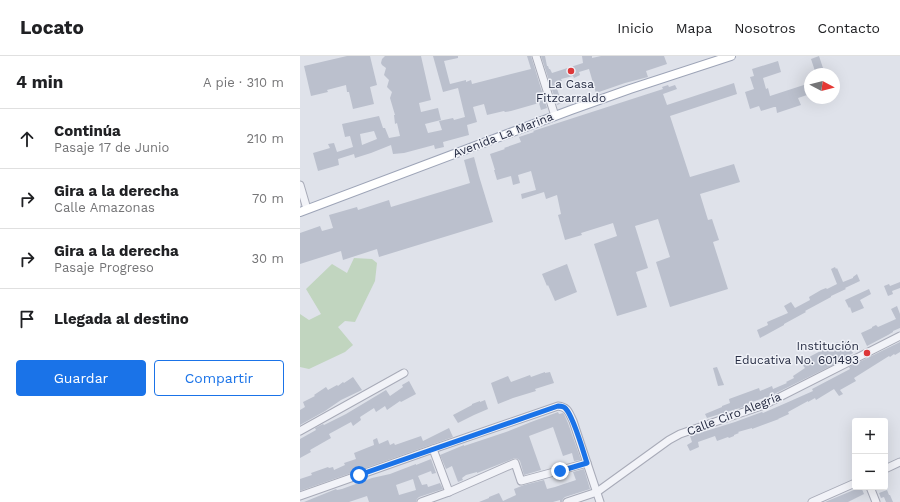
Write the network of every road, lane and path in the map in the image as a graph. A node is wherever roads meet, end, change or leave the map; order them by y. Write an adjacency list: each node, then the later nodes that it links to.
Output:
1 (536, 56): 3 (street)
2 (731, 56): 3 (main road, Avenida La Marina)
3 (555, 116): 5 (main road, Avenida La Marina)
4 (300, 185): 5 (street)
5 (303, 210)
6 (900, 336): 16 (street, Calle Ciro Alegría)
7 (404, 373): 8 (street)
8 (300, 431)
9 (433, 449): 11 (street); 15 (street); 17 (street)
10 (900, 462): 12 (street)
11 (587, 463): 15 (street); 16 (street)
12 (888, 468)
13 (852, 484): 21 (street)
14 (871, 490): 22 (street)
15 (448, 492): 18 (street)
16 (597, 492): 19 (street, Calle Ciro Alegría); 20 (street)
17 (300, 496)
18 (421, 502)
19 (566, 502)
20 (600, 502)
21 (812, 502)
22 (876, 502)

